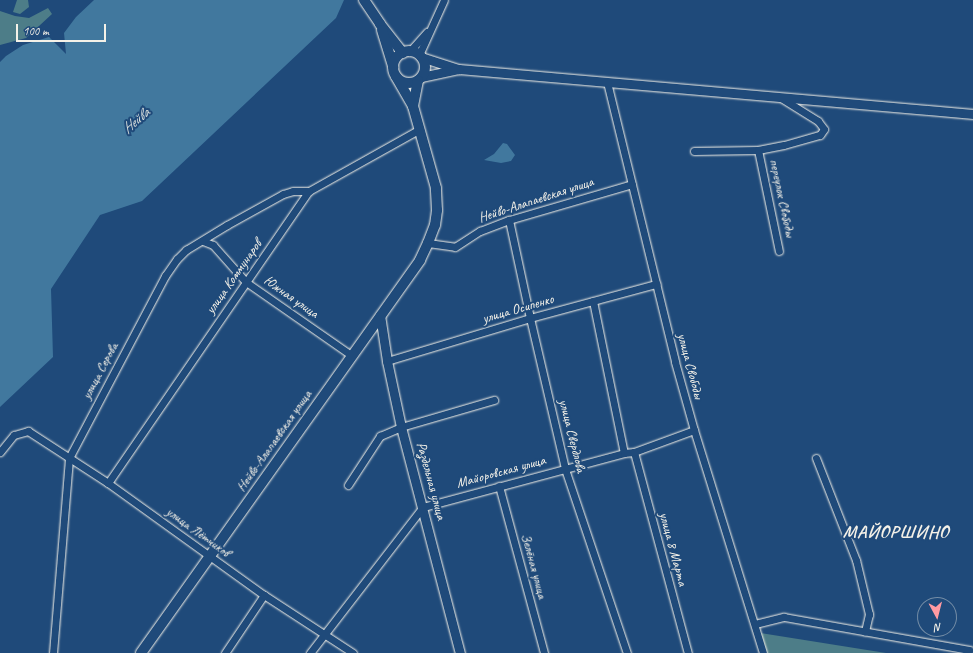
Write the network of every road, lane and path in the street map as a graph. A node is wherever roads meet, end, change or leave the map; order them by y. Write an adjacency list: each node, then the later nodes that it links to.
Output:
1 (444, 0): 4 (street)
2 (367, 3): 3 (main road)
3 (380, 24): 5 (main road); 8 (main road)
4 (432, 27): 5 (street); 6 (street)
5 (406, 52): 6 (main road); 8 (main road)
6 (420, 56): 7 (street); 9 (main road)
7 (459, 69): 9 (street); 10 (street)
8 (395, 72): 9 (main road); 12 (main road)
9 (420, 79): 12 (main road)
10 (607, 82): 11 (street); 17 (street, улица Свободы)
11 (779, 97): 13 (street); 15 (street)
12 (414, 106): 14 (main road, Нейво-Алапаевская улица)
13 (973, 114)
14 (420, 129): 18 (street, улица Коммунаров); 21 (main road, Нейво-Алапаевская улица)
15 (758, 150): 16 (street); 22 (street, переулок Свободы)
16 (694, 151)
17 (632, 184): 19 (street, Нейво-Алапаевская улица); 24 (street, улица Свободы)
18 (310, 191): 20 (street, улица Серова); 23 (street, улица Коммунаров)
19 (509, 220): 21 (street, Нейво-Алапаевская улица); 27 (street, улица Свердлова)
20 (203, 241): 23 (street, Южная улица); 36 (street, улица Серова)
21 (428, 243): 26 (main road, Нейво-Алапаевская улица)
22 (779, 252)
23 (246, 282): 28 (street, Южная улица); 39 (street, улица Коммунаров)
24 (656, 284): 25 (street, улица Осипенко); 32 (street, улица Свободы)
25 (593, 301): 27 (street, улица Осипенко); 35 (street)
26 (380, 315): 29 (street, Раздельная улица); 43 (main road, Нейво-Алапаевская улица)
27 (530, 318): 29 (street, улица Осипенко); 38 (street, улица Свердлова)
28 (351, 355)
29 (387, 361): 31 (street, Раздельная улица)
30 (494, 400): 31 (street)
31 (402, 426): 40 (street); 42 (street, Раздельная улица)
32 (694, 430): 34 (street, Майоровская улица); 45 (street, улица Свободы)
33 (0, 452): 36 (street, улица Лётчиков)
34 (634, 452): 35 (street, Майоровская улица); 57 (street, улица 8 Марта)
35 (624, 453): 38 (street, Майоровская улица)
36 (69, 458): 39 (street, улица Лётчиков); 49 (street, улица Серова)
37 (816, 458): 46 (street)
38 (565, 469): 41 (street, Майоровская улица); 56 (street, улица Свердлова)
39 (108, 483): 43 (street, улица Лётчиков)
40 (348, 485)
41 (499, 486): 42 (street, Майоровская улица); 55 (street, Зелёная улица)
42 (423, 507): 47 (street); 54 (street, Раздельная улица)
43 (210, 557): 44 (street, улица Лётчиков); 50 (main road, Нейво-Алапаевская улица)
44 (264, 595): 47 (street, улица Лётчиков); 51 (street)
45 (755, 624): 46 (street); 58 (street, улица Свободы)
46 (865, 632): 48 (street)
47 (324, 633): 52 (street); 53 (street, улица Лётчиков)
48 (970, 650)
49 (53, 653)
50 (141, 653)
51 (225, 653)
52 (310, 653)
53 (353, 653)
54 (460, 653)
55 (544, 653)
56 (627, 653)
57 (688, 653)
58 (763, 653)

